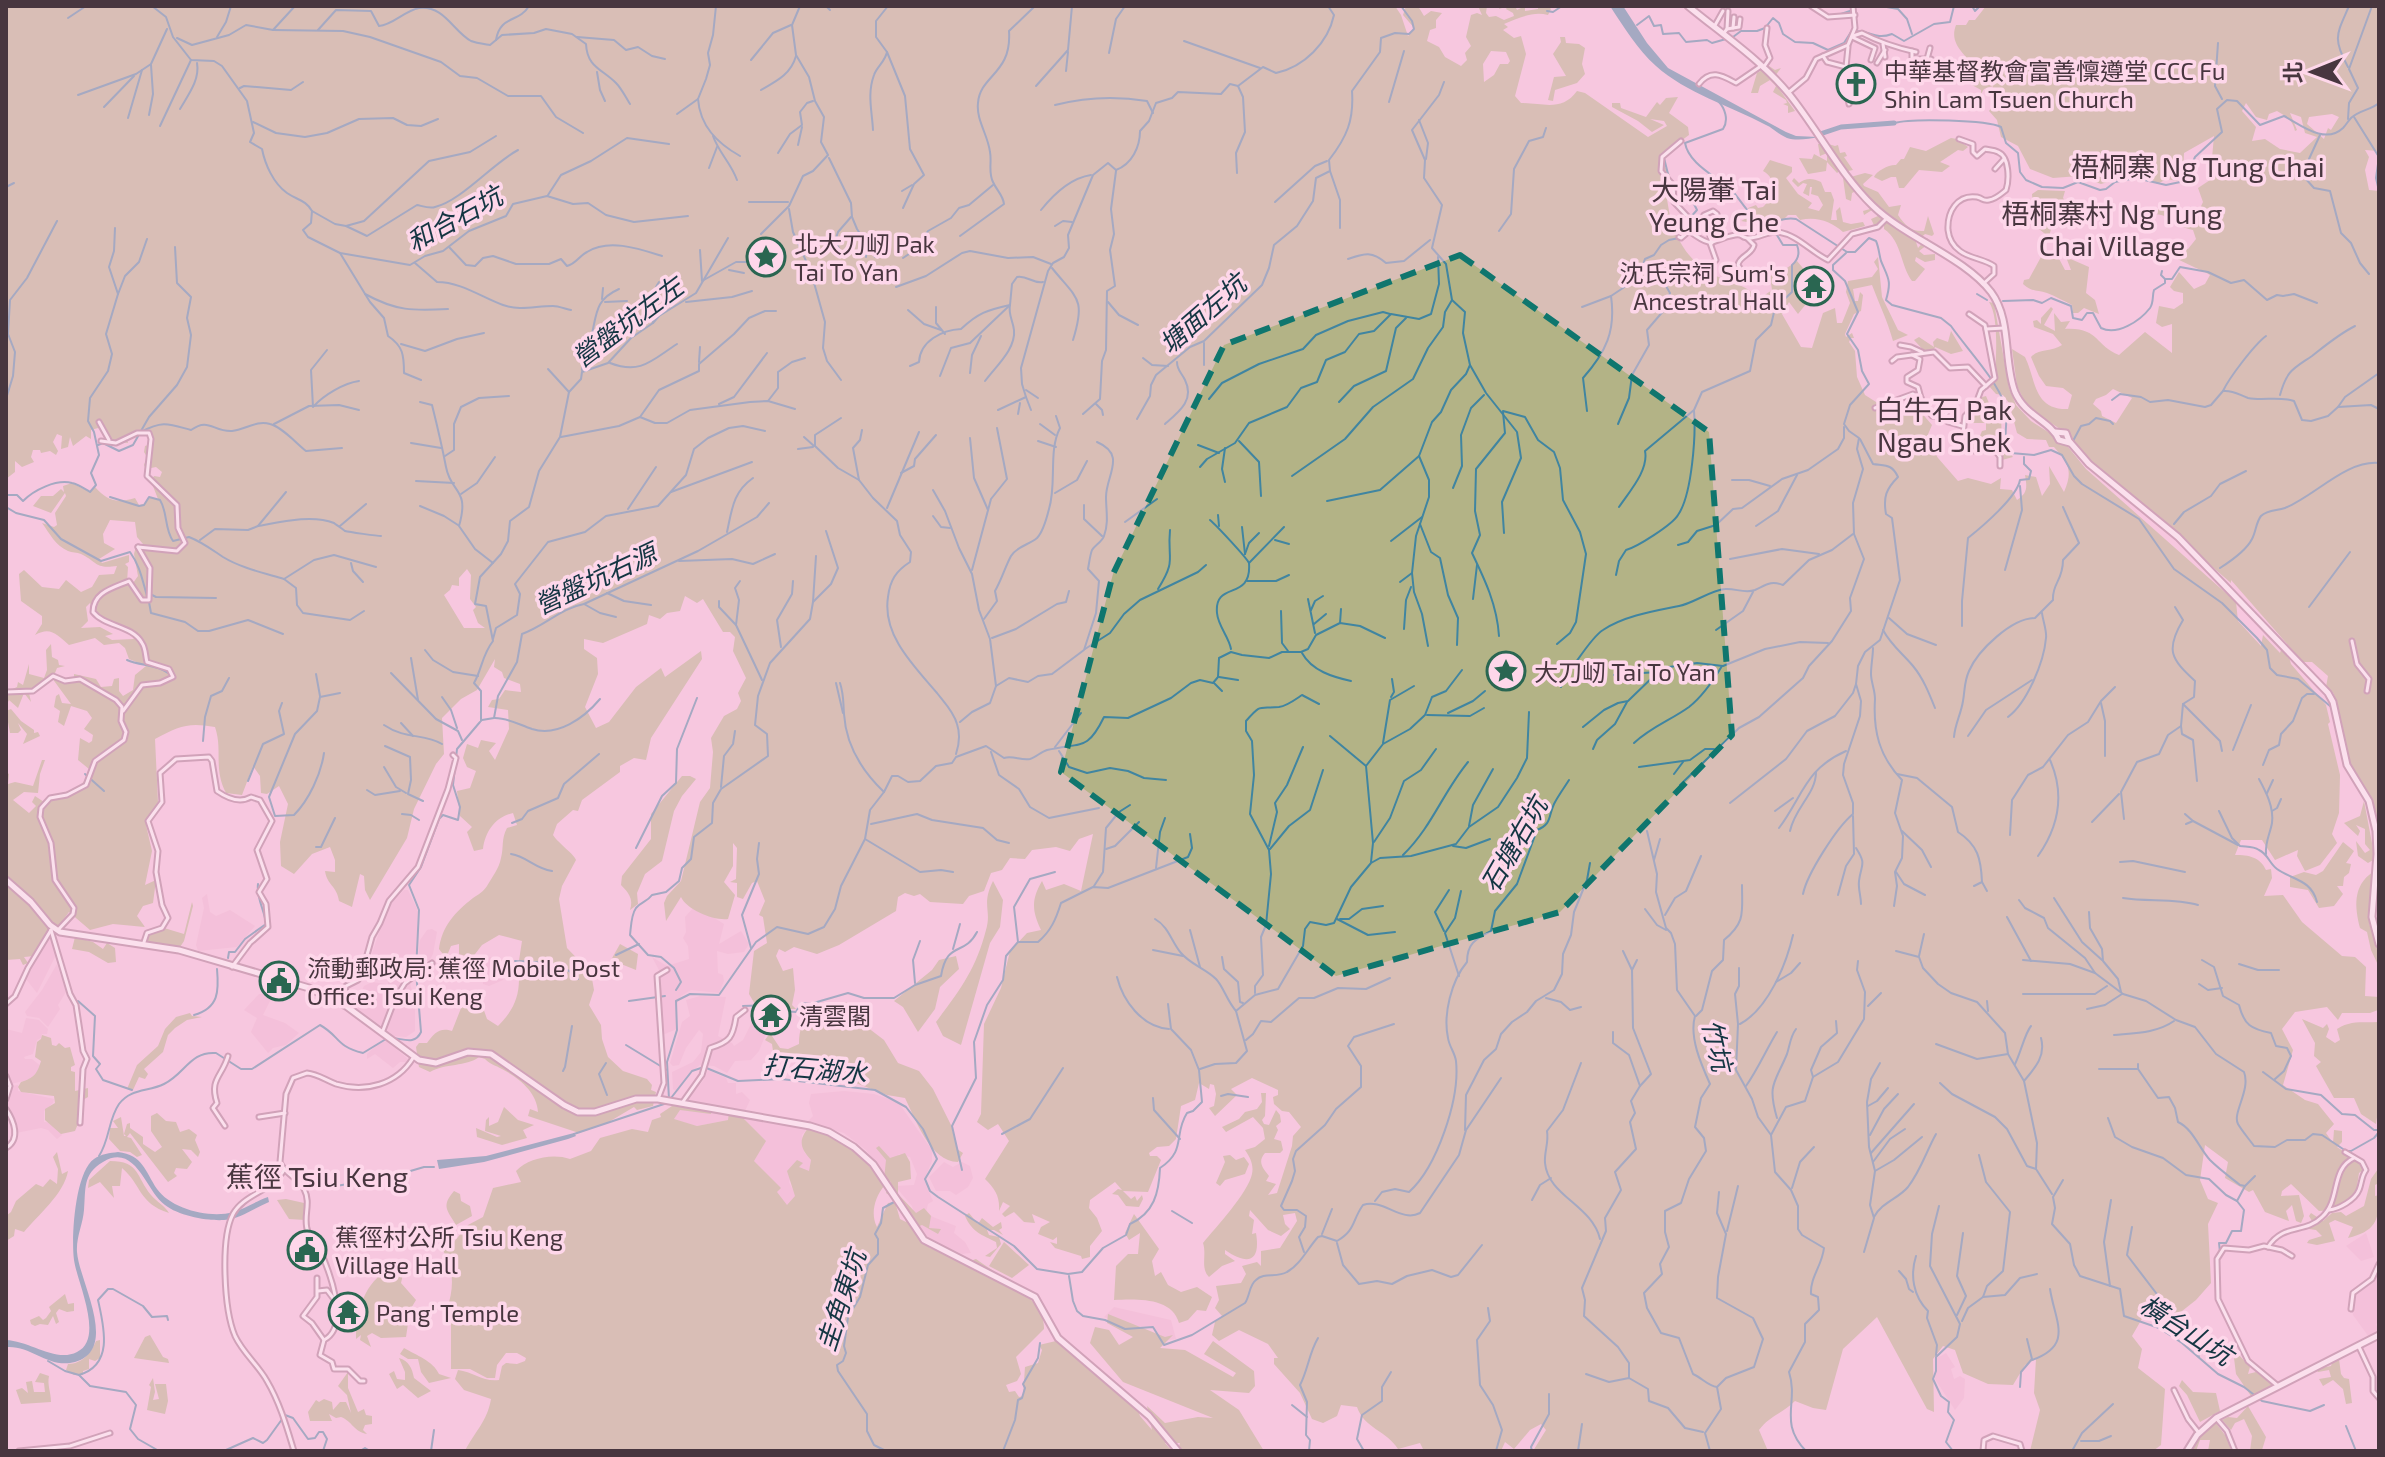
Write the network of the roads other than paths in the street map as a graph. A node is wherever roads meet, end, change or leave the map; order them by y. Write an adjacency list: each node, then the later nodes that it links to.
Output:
1 (1688, 6): 7 (main road)
2 (1811, 6): 4 (street)
3 (1853, 6): 4 (street)
4 (1855, 15): 10 (street)
5 (1734, 17): 8 (street)
6 (1740, 19): 8 (street)
7 (1714, 27): 11 (main road); 11 (street)
8 (1733, 28): 11 (street)
9 (1767, 28): 20 (street)
10 (1854, 34): 12 (street); 13 (street); 18 (street)
11 (1727, 35): 20 (main road)
12 (1883, 44): 14 (street); 15 (street)
13 (1848, 45): 16 (street); 21 (street)
14 (1930, 48)
15 (1885, 50): 17 (street); 19 (street)
16 (1823, 55): 21 (street); 25 (street)
17 (1885, 57)
18 (1871, 60)
19 (1877, 63)
20 (1762, 67): 24 (street); 25 (main road)
21 (1846, 67): 22 (street)
22 (1853, 72): 23 (street); 26 (street)
23 (1858, 78)
24 (1699, 84)
25 (1788, 93): 31 (main road)
26 (1849, 104)
27 (1959, 139): 29 (street)
28 (1681, 141): 32 (street)
29 (2004, 159): 30 (street); 39 (street)
30 (1995, 169)
31 (1887, 218): 35 (street); 39 (main road)
32 (1689, 231): 34 (street); 36 (street)
33 (1710, 233): 33 (street); 36 (street)
34 (1679, 237)
35 (1747, 238): 36 (street); 38 (street)
36 (1711, 243): 37 (street)
37 (1709, 266)
38 (1762, 271)
39 (1983, 284): 41 (main road)
40 (1969, 314): 42 (street)
41 (2004, 328): 42 (street); 64 (main road)
42 (1986, 329): 47 (street)
43 (1900, 345): 44 (street)
44 (1922, 352): 45 (street); 47 (street)
45 (1912, 355): 46 (street); 48 (street)
46 (1892, 361)
47 (1990, 384): 53 (street)
48 (1921, 398): 50 (street); 51 (street)
49 (1950, 407): 51 (street)
50 (1875, 408)
51 (1944, 417): 53 (street)
52 (99, 422): 55 (street)
53 (1962, 426): 56 (street)
54 (101, 441): 55 (street)
55 (110, 441): 60 (street)
56 (2000, 466)
57 (2352, 641): 58 (street)
58 (2367, 691)
59 (6, 692): 60 (street)
60 (123, 711): 63 (street)
61 (453, 755): 70 (street)
62 (6, 880): 63 (main road)
63 (54, 929): 65 (main road); 69 (street); 82 (street)
64 (2379, 944)
65 (143, 945): 67 (main road); 67 (street)
66 (432, 963): 72 (street)
67 (232, 967): 70 (main road)
68 (667, 970): 77 (street)
69 (6, 1004)
70 (343, 1004): 72 (main road)
71 (745, 1010): 78 (street)
72 (382, 1033): 74 (main road)
73 (228, 1056): 83 (street)
74 (414, 1057): 77 (main road); 80 (street)
75 (6, 1076): 76 (street)
76 (6, 1099)
77 (660, 1099): 78 (main road)
78 (682, 1103): 108 (main road)
79 (6, 1109): 84 (street)
80 (285, 1113): 81 (street); 87 (street)
81 (259, 1117)
82 (80, 1123)
83 (225, 1126)
84 (6, 1148)
85 (2345, 1152): 86 (street)
86 (2354, 1158): 88 (street); 88 (street)
87 (284, 1170): 94 (street); 107 (street)
88 (2328, 1210): 89 (street)
89 (2268, 1247): 90 (street); 100 (street)
90 (2292, 1256)
91 (2379, 1264): 95 (street)
92 (317, 1278): 93 (street)
93 (318, 1291): 94 (street); 97 (street)
94 (335, 1299): 97 (street)
95 (2351, 1309)
96 (2379, 1335): 98 (main road)
97 (324, 1340): 99 (street)
98 (2359, 1346): 100 (main road); 102 (street)
99 (364, 1381)
100 (2278, 1386): 103 (main road)
101 (2174, 1390): 105 (street)
102 (2379, 1398)
103 (2216, 1418): 105 (main road); 112 (street)
104 (110, 1433): 106 (street)
105 (2199, 1433): 111 (main road)
106 (20, 1451)
107 (294, 1451)
108 (1178, 1451)
109 (1983, 1451): 110 (street)
110 (2022, 1451)
111 (2187, 1451)
112 (2235, 1451)

